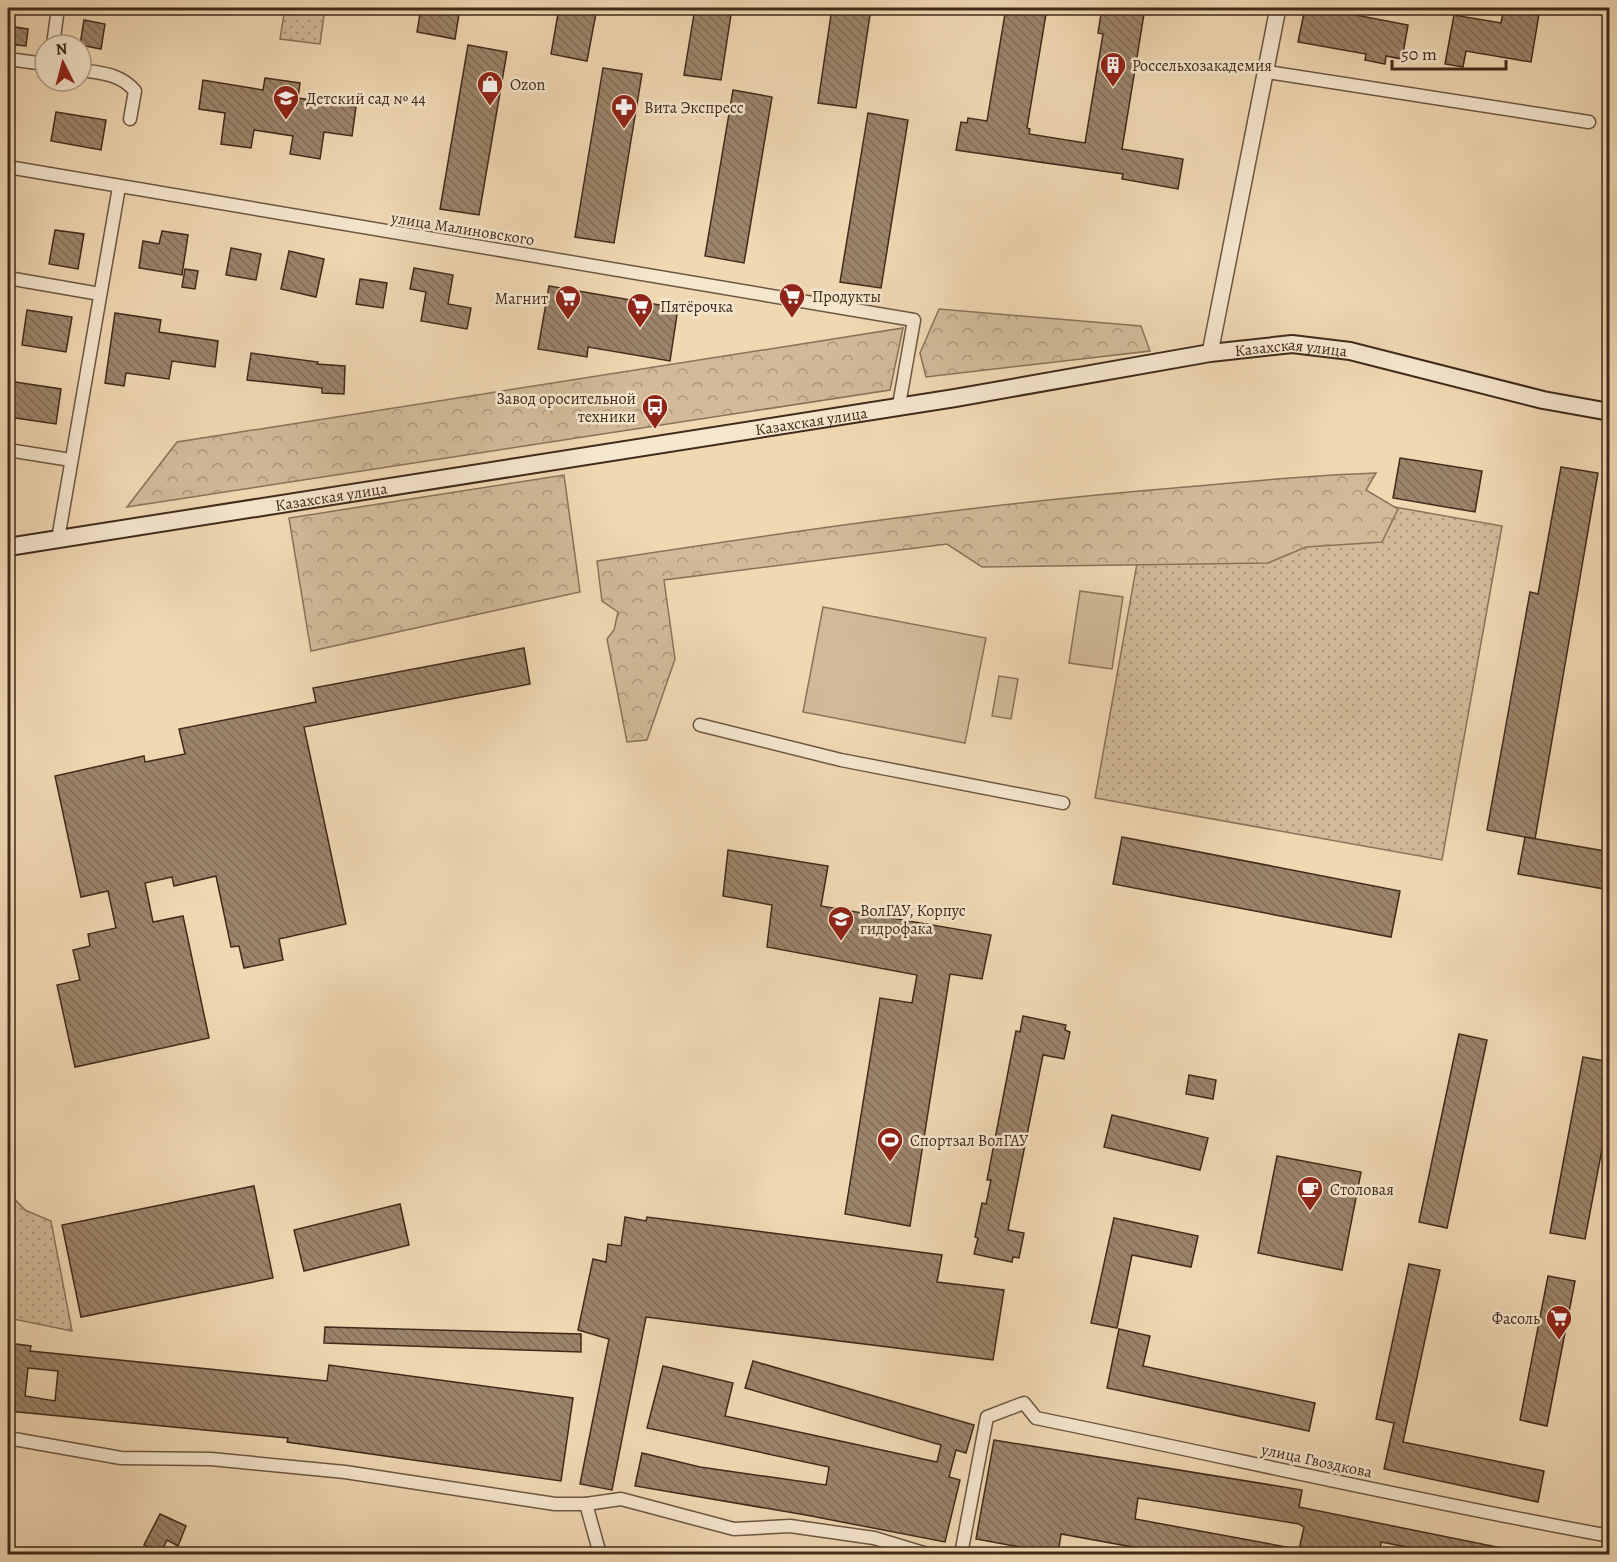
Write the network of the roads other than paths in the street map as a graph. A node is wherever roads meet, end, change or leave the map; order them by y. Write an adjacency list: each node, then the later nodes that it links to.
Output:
1 (58, 8): 3 (street)
2 (1278, 8): 6 (street)
3 (55, 33)
4 (8, 59): 5 (street)
5 (33, 62)
6 (1268, 72): 9 (street); 14 (street)
7 (93, 73): 8 (street)
8 (130, 119)
9 (1589, 122)
10 (8, 167): 11 (street, улица Малиновского)
11 (118, 187): 13 (street); 15 (street, улица Малиновского)
12 (8, 278): 13 (street)
13 (100, 294): 18 (street)
14 (1210, 353): 15 (main road, Казахская улица); 16 (main road, Казахская улица)
15 (898, 405): 19 (main road, Казахская улица)
16 (1610, 412)
17 (8, 450): 18 (street)
18 (70, 460): 19 (street)
19 (58, 539): 20 (main road, Казахская улица)
20 (8, 547)
21 (700, 725): 22 (street)
22 (1063, 803)
23 (8, 1438): 24 (street)
24 (586, 1504): 26 (street); 27 (street)
25 (1610, 1536): 28 (street, улица Гвоздкова)
26 (600, 1554)
27 (927, 1554)
28 (960, 1554)

